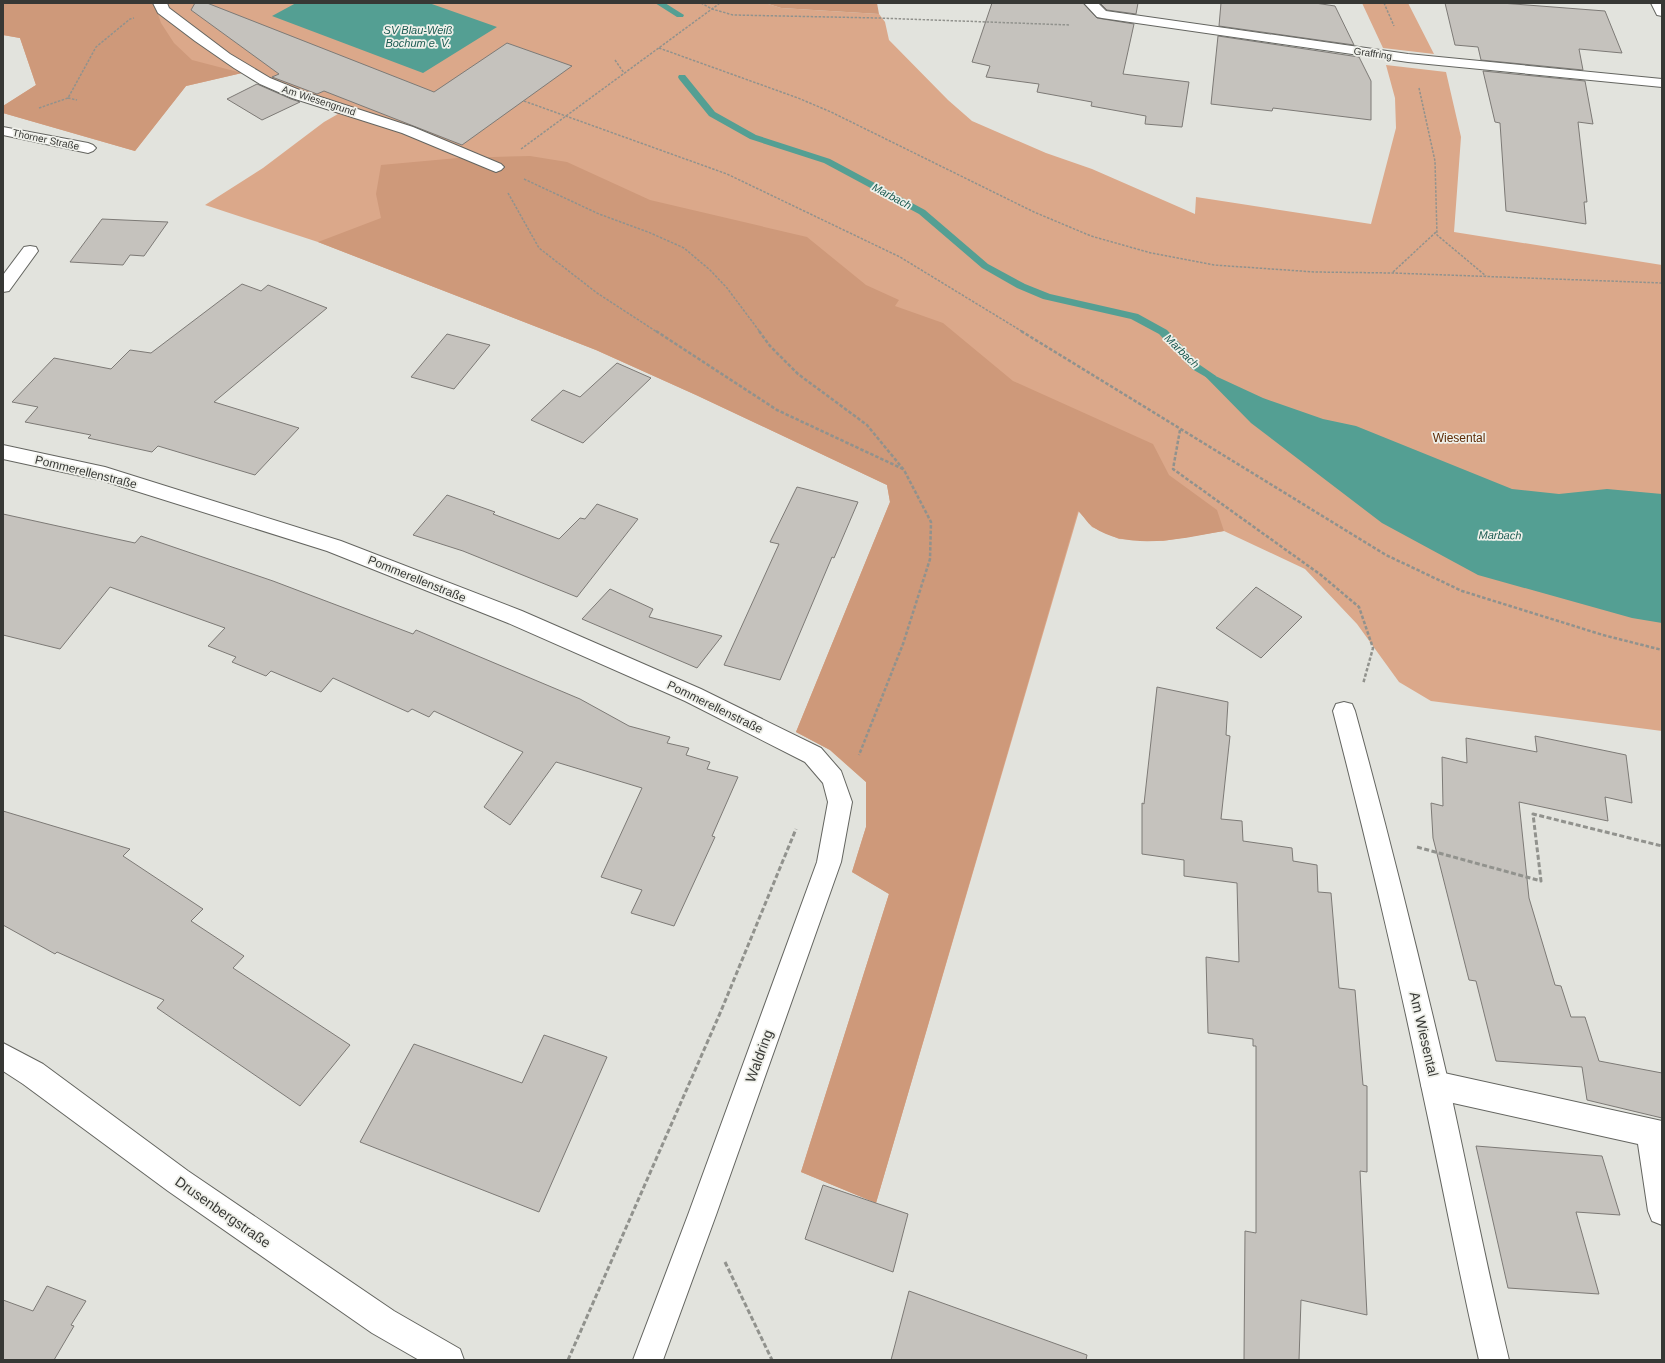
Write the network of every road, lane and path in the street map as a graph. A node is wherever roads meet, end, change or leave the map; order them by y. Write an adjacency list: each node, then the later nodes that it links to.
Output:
1 (701, 3): 7 (path)
2 (720, 3): 7 (path)
3 (1091, 3): 9 (street)
4 (1384, 3): 11 (path)
5 (1658, 3): 8 (street)
6 (162, 7): 15 (path); 22 (street, Am Wiesengrund)
7 (712, 9): 9 (path); 10 (path)
8 (1662, 12)
9 (1102, 14): 11 (street, Graffring)
10 (659, 48): 13 (path); 26 (path)
11 (1408, 58): 14 (street, Graffring); 24 (path)
12 (615, 60): 13 (path)
13 (624, 73): 19 (path)
14 (1662, 83)
15 (68, 98): 16 (path); 18 (path)
16 (77, 100)
17 (524, 100): 19 (path)
18 (33, 110)
19 (566, 116): 22 (path); 30 (path)
20 (3, 131): 21 (street, Thorner Straße)
21 (88, 148)
22 (496, 167): 32 (path)
23 (507, 191): 32 (path)
24 (1436, 232): 26 (path); 27 (path)
25 (30, 250): 29 (street)
26 (1393, 273): 27 (path)
27 (1486, 276): 28 (path)
28 (1662, 283)
29 (3, 288)
30 (1180, 430): 33 (path); 34 (path)
31 (3, 452): 35 (street, Pommerellenstraße)
32 (904, 470): 36 (path)
33 (1662, 650)
34 (1344, 711): 37 (street, Am Wiesental)
35 (813, 755): 36 (street, Waldring)
36 (840, 802): 43 (street, Waldring); 45 (path)
37 (1378, 837): 38 (path); 40 (street, Am Wiesental)
38 (1662, 846)
39 (3, 1056): 44 (street, Drusenbergstraße)
40 (1435, 1085): 41 (street); 48 (street, Am Wiesental)
41 (1658, 1136): 42 (street)
42 (1662, 1211)
43 (702, 1215): 46 (street, Waldring); 47 (path)
44 (449, 1360)
45 (568, 1360)
46 (648, 1360)
47 (772, 1360)
48 (1494, 1360)

